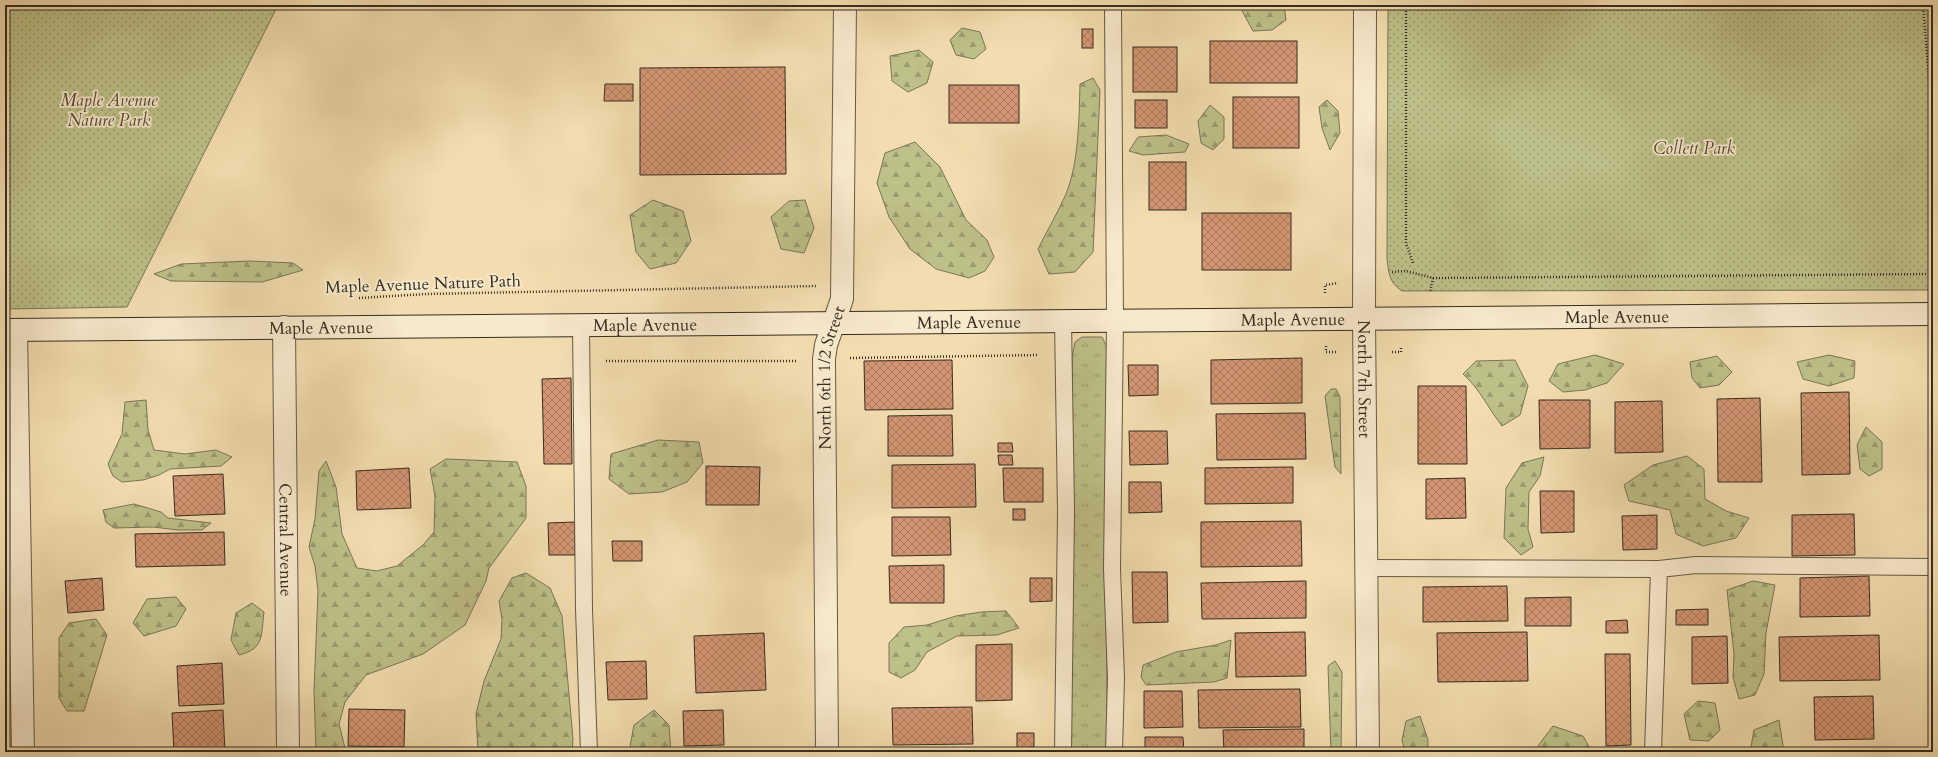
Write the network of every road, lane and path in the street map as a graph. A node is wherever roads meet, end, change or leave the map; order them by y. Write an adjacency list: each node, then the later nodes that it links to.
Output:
1 (10, 5): 7 (path)
2 (845, 5): 12 (street, North 6th 1/2 Street)
3 (1113, 5): 17 (lane)
4 (1365, 5): 15 (street, North 7th Street)
5 (1406, 5): 9 (path)
6 (1923, 5): 8 (path)
7 (5, 12)
8 (1933, 131)
9 (1413, 263)
10 (1933, 274): 11 (path)
11 (1433, 278)
12 (842, 286): 13 (path, Maple Avenue Nature Path); 18 (street, North 6th 1/2 Street)
13 (357, 298)
14 (1933, 314): 15 (street, Maple Avenue)
15 (1364, 317): 17 (street, Maple Avenue); 27 (street, North 7th Street)
16 (1063, 320): 17 (street, Maple Avenue); 18 (street, Maple Avenue); 22 (lane)
17 (1115, 320): 34 (lane)
18 (834, 322): 19 (street, Maple Avenue); 32 (street, North 6th 1/2 Street)
19 (581, 324): 20 (street, Maple Avenue); 24 (lane)
20 (284, 327): 21 (street, Maple Avenue); 30 (street, Central Avenue)
21 (11, 330): 29 (street)
22 (1064, 355): 23 (path); 33 (lane)
23 (850, 358)
24 (581, 361): 25 (path); 31 (lane)
25 (796, 361)
26 (1933, 567): 28 (lane)
27 (1366, 568): 28 (lane); 35 (street, North 7th Street)
28 (1659, 569): 36 (lane)
29 (23, 752)
30 (288, 752)
31 (589, 752)
32 (827, 752)
33 (1063, 752)
34 (1114, 752)
35 (1368, 752)
36 (1653, 752)

